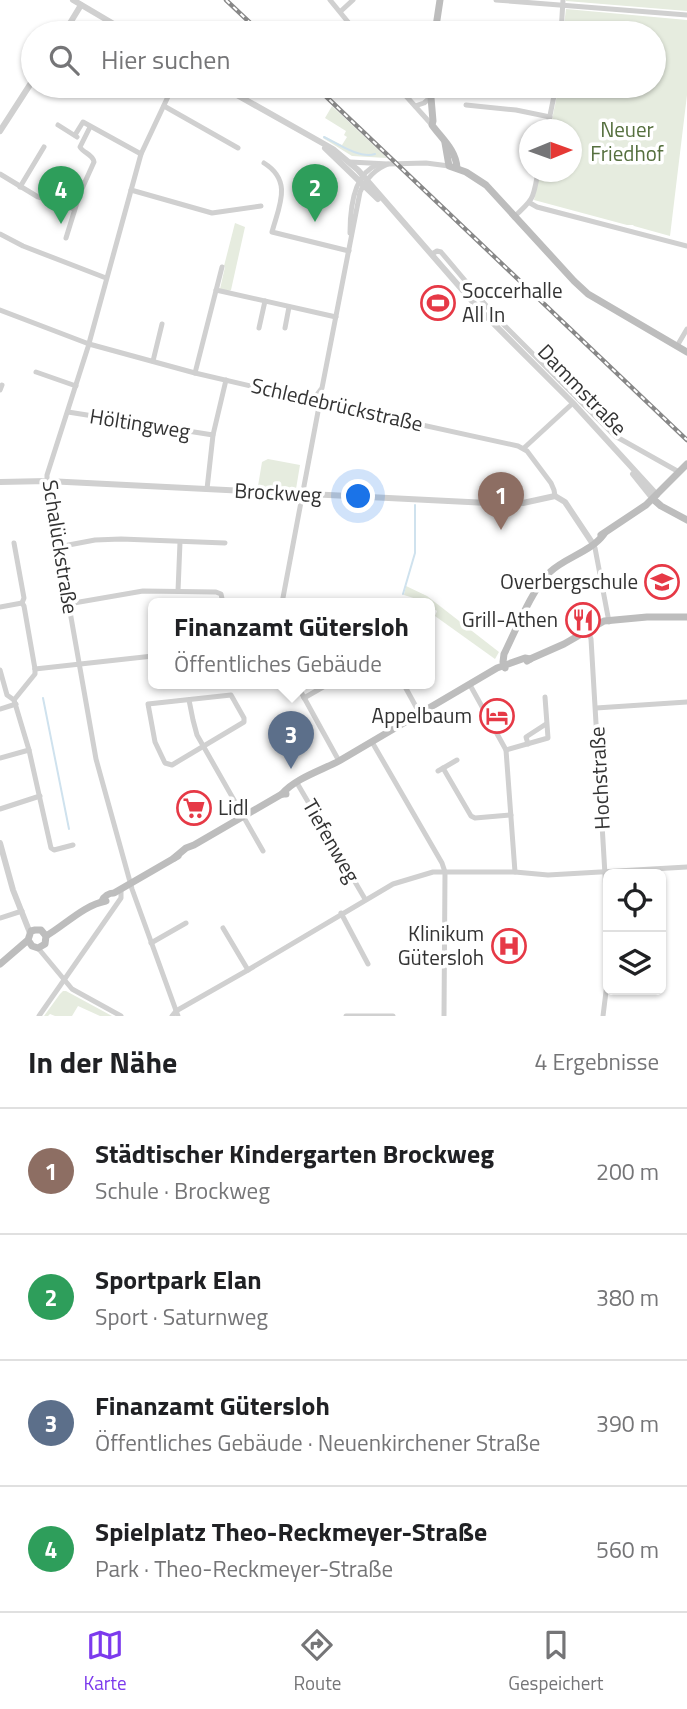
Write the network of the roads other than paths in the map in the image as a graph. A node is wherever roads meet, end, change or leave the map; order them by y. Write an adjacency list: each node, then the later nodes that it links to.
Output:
1 (73, 0): 6 (street)
2 (330, 0): 8 (street)
3 (353, 0): 8 (street)
4 (440, 0): 13 (main road)
5 (496, 0): 7 (street)
6 (82, 2): 10 (street); 11 (street)
7 (563, 2): 9 (street); 14 (street)
8 (341, 11): 12 (street)
9 (687, 15)
10 (71, 21)
11 (111, 21)
12 (348, 21)
13 (437, 21)
14 (562, 21)
15 (21, 97): 28 (street)
16 (168, 98): 23 (street, Schalückstraße)
17 (242, 98): 32 (street)
18 (408, 98): 24 (street)
19 (430, 98): 24 (street)
20 (431, 98): 27 (main road)
21 (554, 98): 25 (street)
22 (466, 105): 25 (street)
23 (164, 106): 35 (street); 36 (street, Schalückstraße)
24 (415, 106): 27 (street)
25 (550, 117)
26 (58, 125): 30 (street)
27 (432, 125): 33 (main road)
28 (1, 126)
29 (90, 127): 30 (street); 31 (street); 36 (street)
30 (75, 135): 31 (street)
31 (83, 140): 51 (street)
32 (321, 143): 37 (street); 43 (street)
33 (445, 143): 40 (main road); 41 (main road)
34 (44, 147): 45 (street)
35 (238, 148)
36 (141, 154): 46 (street, Schalückstraße)
37 (347, 161): 39 (street); 43 (street)
38 (264, 163): 57 (street)
39 (385, 164): 40 (street); 43 (street)
40 (449, 166): 41 (main road)
41 (457, 168): 53 (main road)
42 (0, 174): 45 (street)
43 (363, 180): 47 (street, Dammstraße); 49 (street); 52 (street, Dammstraße); 57 (street)
44 (536, 182): 48 (street)
45 (20, 187): 51 (street)
46 (131, 190): 50 (street); 60 (street, Schalückstraße)
47 (376, 197): 49 (street); 52 (street, Dammstraße)
48 (530, 203): 53 (street); 56 (street)
49 (358, 204): 57 (street)
50 (261, 206)
51 (74, 209): 55 (street)
52 (395, 214): 58 (street, Dammstraße)
53 (514, 217): 71 (main road)
54 (0, 234): 60 (street)
55 (66, 238)
56 (687, 246)
57 (350, 249): 65 (street)
58 (432, 254): 79 (street, Dammstraße); 82 (street, Dammstraße)
59 (222, 267): 61 (street)
60 (107, 278): 70 (street, Schalückstraße)
61 (216, 290): 62 (street); 75 (street)
62 (265, 302): 63 (street); 67 (street)
63 (289, 307): 65 (street); 68 (street)
64 (0, 310): 70 (street, Schledebrückstraße)
65 (336, 317): 78 (street)
66 (162, 324): 73 (street)
67 (259, 328)
68 (285, 328)
69 (687, 329): 71 (street)
70 (89, 344): 73 (street, Schledebrückstraße); 77 (street, Schalückstraße)
71 (677, 346): 72 (main road)
72 (687, 352)
73 (153, 360): 75 (street, Schledebrückstraße)
74 (36, 372): 77 (street)
75 (195, 373): 76 (street, Schledebrückstraße)
76 (226, 380): 78 (street, Schledebrückstraße); 81 (street, Höltingweg)
77 (76, 386): 80 (street, Schalückstraße)
78 (318, 399): 84 (street, Schledebrückstraße); 90 (street)
79 (573, 402): 83 (street, Dammstraße); 84 (street)
80 (68, 412): 81 (street, Höltingweg); 87 (street, Schalückstraße)
81 (213, 435): 89 (street, Höltingweg)
82 (615, 436): 83 (street); 86 (street)
83 (609, 442): 92 (street, Dammstraße)
84 (524, 448): 91 (street)
85 (687, 464): 86 (main road)
86 (679, 472): 92 (main road)
87 (47, 481): 88 (street, Brockweg); 89 (street, Brockweg); 98 (street, Schalückstraße)
88 (0, 482)
89 (207, 489): 90 (street, Brockweg)
90 (302, 494): 91 (street, Brockweg); 101 (street)
91 (555, 496): 97 (street)
92 (655, 497): 93 (main road, Dammstraße); 97 (main road)
93 (687, 520)
94 (180, 542): 96 (street); 98 (street); 99 (street)
95 (13, 543): 102 (street)
96 (225, 543)
97 (592, 543): 106 (street); 110 (main road)
98 (58, 547): 103 (street, Schalückstraße)
99 (178, 591): 100 (street); 103 (street)
100 (222, 598)
101 (283, 598)
102 (22, 603): 104 (street); 111 (street)
103 (68, 604): 109 (street, Schalückstraße)
104 (0, 607)
105 (687, 617): 106 (main road)
106 (609, 622): 107 (main road)
107 (589, 630): 110 (main road); 122 (street, Hochstraße)
108 (148, 657): 109 (street)
109 (80, 664): 111 (street); 148 (street, Schalückstraße)
110 (504, 667): 113 (main road)
111 (35, 669): 120 (street)
112 (0, 670): 120 (street)
113 (470, 685): 124 (main road); 130 (street)
114 (299, 689): 118 (street)
115 (320, 689): 118 (street)
116 (406, 689): 124 (street)
117 (545, 696): 125 (street)
118 (304, 698): 133 (street)
119 (189, 700): 128 (street); 128 (street); 128 (street)
120 (15, 702): 123 (street); 129 (street)
121 (687, 702): 122 (street)
122 (596, 708): 143 (street, Hochstraße)
123 (0, 709)
124 (420, 714): 126 (main road)
125 (546, 724): 127 (street); 127 (street)
126 (372, 742): 133 (main road); 145 (street)
127 (528, 744): 130 (street)
128 (204, 746): 138 (street)
129 (29, 750): 131 (street); 135 (street)
130 (506, 750): 137 (street)
131 (0, 758)
132 (457, 760): 137 (street)
133 (340, 761): 134 (main road)
134 (298, 785): 138 (main road); 150 (street, Tiefenweg)
135 (40, 796): 136 (street); 140 (street)
136 (0, 809)
137 (511, 815): 146 (street)
138 (243, 817): 141 (street); 148 (main road)
139 (0, 844): 151 (street)
140 (73, 845)
141 (263, 851)
142 (687, 867): 144 (street)
143 (606, 869)
144 (655, 869)
145 (445, 872): 146 (street); 150 (street); 168 (street)
146 (515, 872): 147 (street)
147 (603, 872)
148 (131, 883): 149 (main road); 157 (street, Schalückstraße)
149 (118, 891): 156 (main road); 161 (street)
150 (365, 899): 152 (street)
151 (22, 911): 153 (street); 156 (street)
152 (341, 913): 159 (street); 160 (street)
153 (0, 918)
154 (186, 923): 157 (street)
155 (223, 928): 160 (street)
156 (37, 939): 158 (main road); 161 (street)
157 (151, 943): 163 (street, Schalückstraße)
158 (0, 964)
159 (368, 964)
160 (248, 970): 163 (street)
161 (64, 979): 164 (street); 165 (street)
162 (606, 995): 169 (street)
163 (175, 1014)
164 (38, 1016)
165 (121, 1016)
166 (346, 1016): 167 (street)
167 (393, 1016)
168 (443, 1016)
169 (603, 1016)

